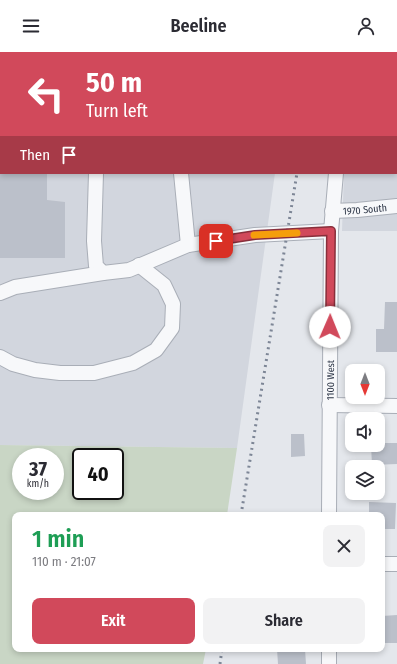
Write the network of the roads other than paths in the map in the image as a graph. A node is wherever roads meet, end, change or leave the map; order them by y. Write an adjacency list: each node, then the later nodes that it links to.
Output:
1 (96, 174): 9 (street)
2 (181, 174): 7 (street)
3 (336, 174): 5 (street, 1100 West)
4 (397, 206): 5 (street, 1970 South)
5 (332, 211): 6 (street, 1100 West)
6 (331, 231): 7 (street); 12 (street, 1100 West)
7 (188, 246): 8 (street)
8 (139, 265): 9 (street); 11 (street)
9 (103, 273): 10 (street)
10 (0, 293)
11 (0, 357)
12 (329, 406): 13 (street); 14 (street, 1100 West)
13 (397, 406)
14 (329, 512)
15 (385, 564): 16 (street)
16 (397, 564)
17 (329, 652): 18 (street)
18 (329, 664)

